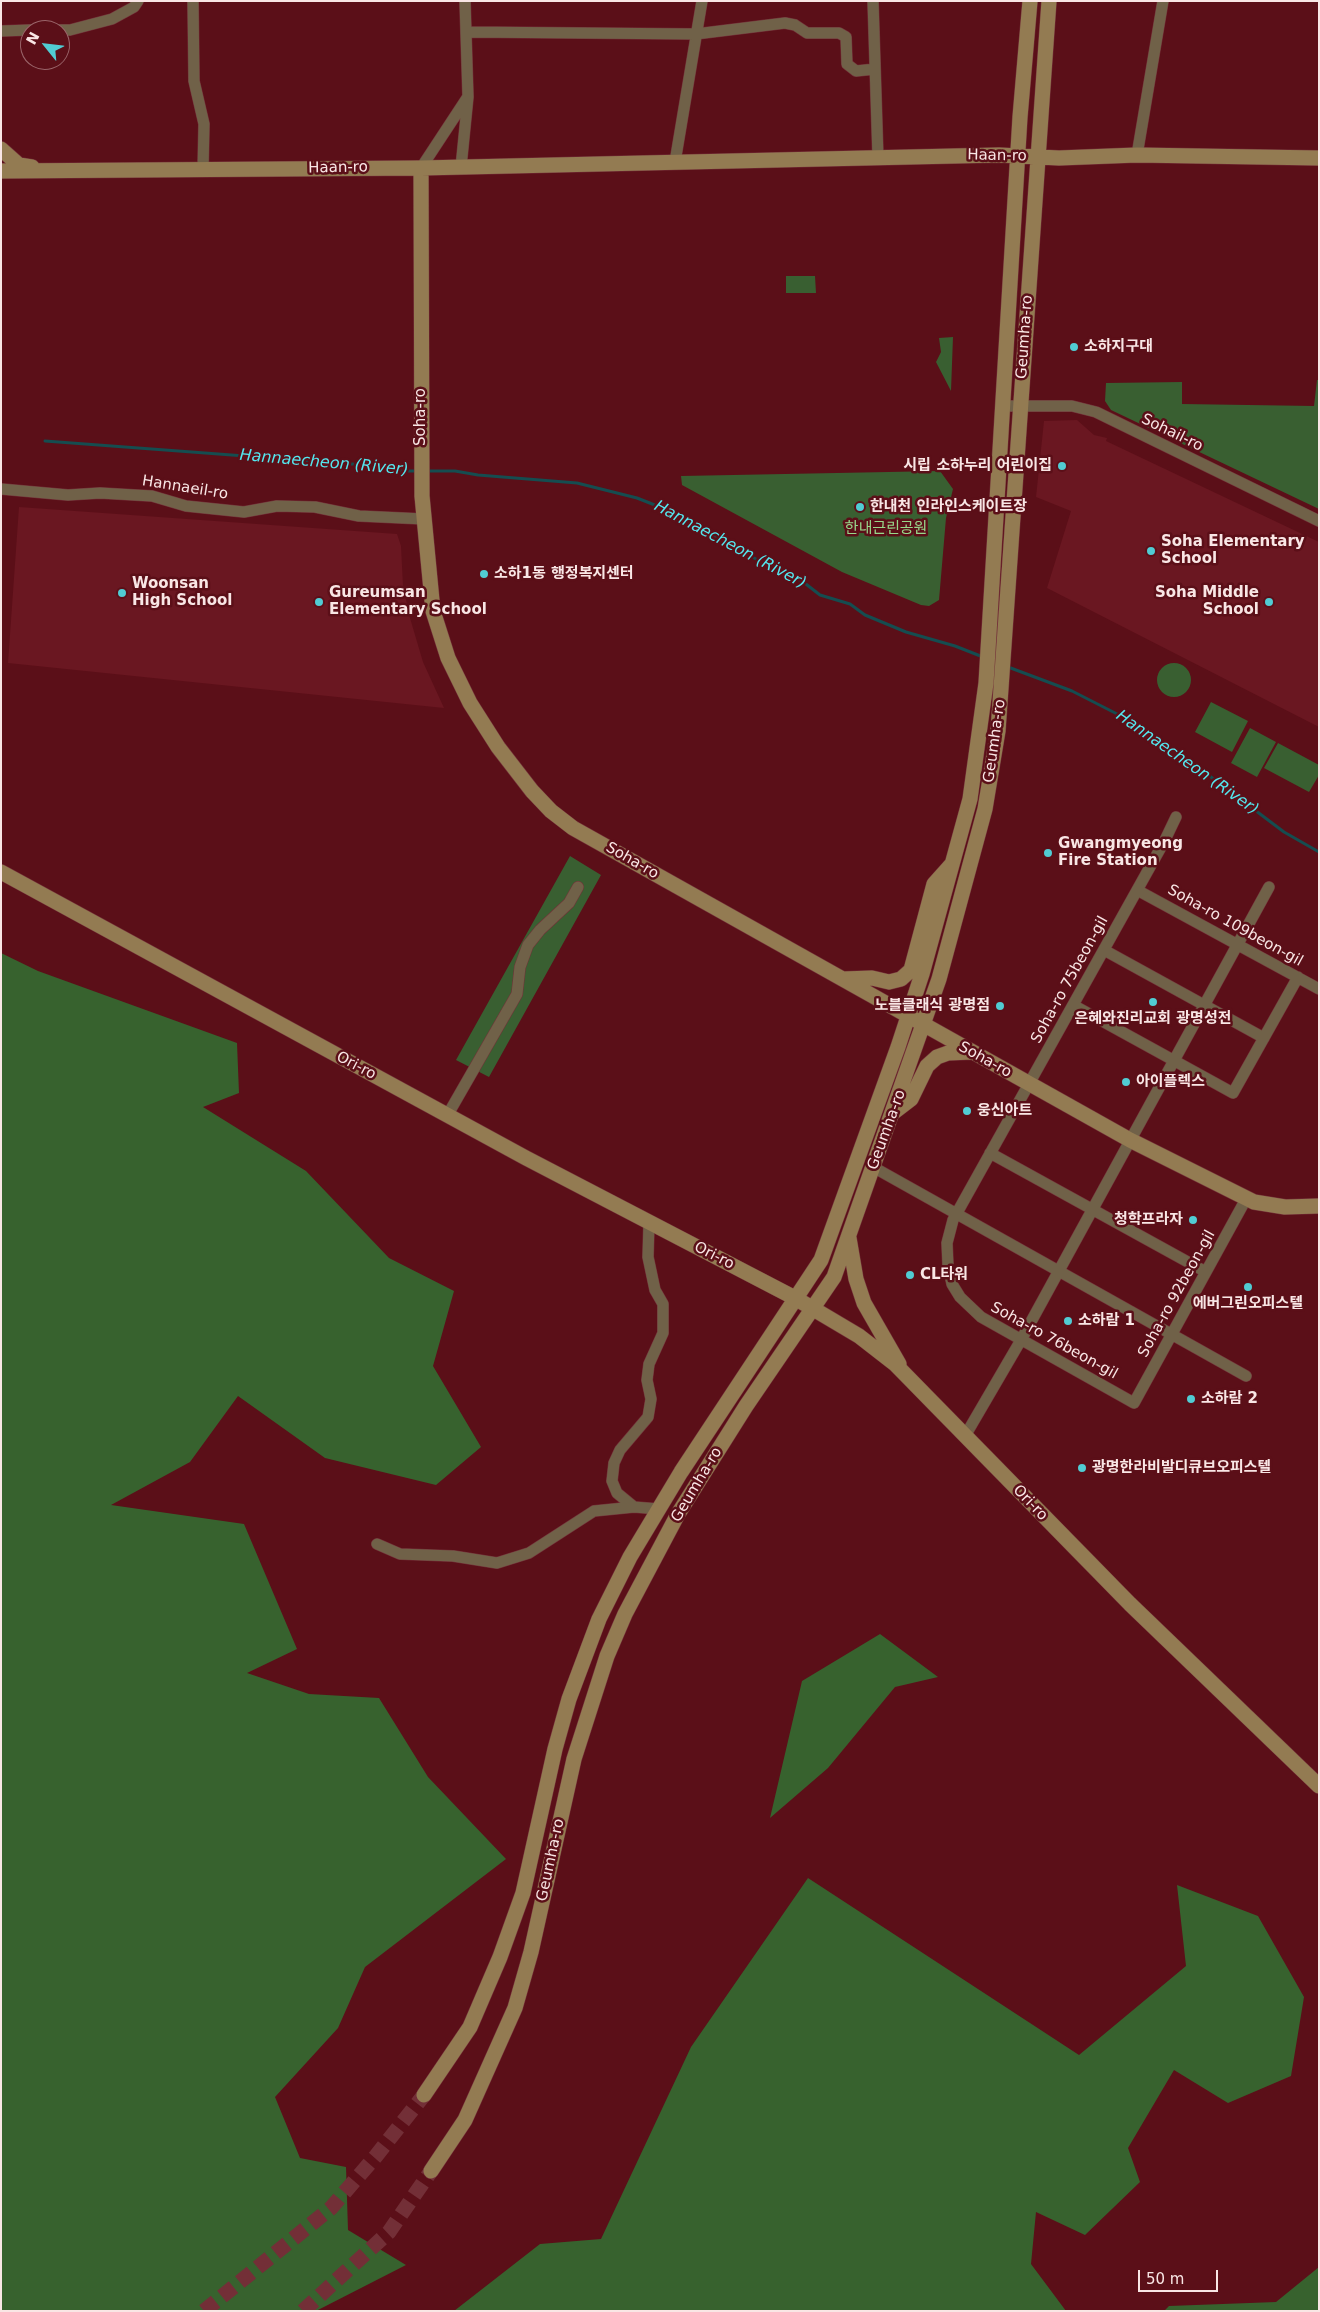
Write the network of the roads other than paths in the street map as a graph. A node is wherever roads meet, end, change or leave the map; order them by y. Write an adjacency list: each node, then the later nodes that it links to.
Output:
1 (138, 1): 10 (street)
2 (193, 1): 26 (street)
3 (465, 1): 12 (street)
4 (702, 1): 13 (street)
5 (873, 1): 14 (street)
6 (1030, 1): 18 (main road, Geumha-ro)
7 (1049, 1): 19 (main road, Geumha-ro)
8 (1163, 1): 17 (street)
9 (20, 30): 11 (street)
10 (70, 30)
11 (1, 31)
12 (467, 32): 13 (street); 15 (street)
13 (696, 34): 14 (street); 22 (street)
14 (875, 69): 20 (street)
15 (468, 97): 23 (street); 24 (street)
16 (1, 149): 25 (main road)
17 (1137, 155): 19 (main road, Haan-ro); 21 (main road, Haan-ro)
18 (1018, 156): 19 (main road, Haan-ro); 20 (main road, Haan-ro); 29 (main road, Geumha-ro)
19 (1038, 157): 28 (main road, Geumha-ro)
20 (878, 158): 22 (main road, Haan-ro)
21 (1319, 158)
22 (675, 162): 23 (main road, Haan-ro)
23 (461, 167): 24 (main road, Haan-ro)
24 (421, 168): 26 (main road, Haan-ro); 31 (main road, Soha-ro)
25 (46, 170): 26 (main road, Haan-ro); 27 (main road, Haan-ro)
26 (203, 170)
27 (1, 171)
28 (1021, 405): 29 (street, Sohail-ro); 32 (street, Sohail-ro); 47 (main road, Geumha-ro)
29 (1003, 406): 34 (main road, Geumha-ro)
30 (1, 489): 31 (street, Hannaeil-ro)
31 (424, 518): 42 (main road, Soha-ro)
32 (1319, 521)
33 (1176, 817): 38 (street, Soha-ro 75beon-gil)
34 (954, 862): 42 (main road); 46 (main road, Geumha-ro)
35 (1, 872): 53 (main road, Ori-ro)
36 (578, 887): 53 (street)
37 (1269, 887): 39 (street)
38 (1138, 890): 39 (street, Soha-ro 109beon-gil); 40 (street, Soha-ro 75beon-gil)
39 (1238, 945): 41 (street, Soha-ro 109beon-gil); 45 (street)
40 (1104, 950): 44 (street, Soha-ro 75beon-gil); 45 (street)
41 (1298, 977): 43 (street, Soha-ro 109beon-gil); 48 (street)
42 (843, 979): 46 (main road, Soha-ro)
43 (1319, 989)
44 (1073, 1005): 50 (street); 51 (street, Soha-ro 75beon-gil)
45 (1204, 1006): 48 (street); 50 (street)
46 (908, 1016): 47 (main road, Soha-ro); 65 (main road, Geumha-ro)
47 (924, 1025): 49 (main road, Soha-ro); 52 (main road, Geumha-ro)
48 (1264, 1038): 50 (street)
49 (972, 1052): 51 (main road, Soha-ro); 52 (main road)
50 (1174, 1060): 54 (street)
51 (1029, 1084): 54 (main road, Soha-ro); 55 (street, Soha-ro 76beon-gil)
52 (893, 1113): 56 (main road, Geumha-ro)
53 (447, 1116): 61 (main road, Ori-ro)
54 (1130, 1140): 57 (main road, Soha-ro); 59 (street)
55 (990, 1153): 59 (street); 60 (street, Soha-ro 76beon-gil)
56 (873, 1167): 60 (street); 62 (main road, Geumha-ro)
57 (1246, 1199): 58 (main road, Soha-ro); 64 (street, Soha-ro 92beon-gil)
58 (1319, 1206)
59 (1092, 1209): 63 (street); 64 (street)
60 (956, 1214): 63 (street); 68 (street, Soha-ro 76beon-gil)
61 (648, 1223): 65 (main road, Ori-ro); 73 (street)
62 (849, 1235): 66 (main road, Geumha-ro); 69 (main road)
63 (1058, 1271): 67 (street); 68 (street)
64 (1206, 1272): 67 (street, Soha-ro 92beon-gil)
65 (795, 1298): 66 (main road, Ori-ro); 74 (main road, Geumha-ro)
66 (813, 1308): 69 (main road, Ori-ro); 78 (main road, Geumha-ro)
67 (1172, 1335): 70 (street); 71 (street, Soha-ro 92beon-gil)
68 (1021, 1340): 71 (street, Soha-ro 76beon-gil); 72 (street)
69 (904, 1374): 72 (main road, Ori-ro)
70 (1246, 1376)
71 (1134, 1403)
72 (966, 1436): 76 (main road, Ori-ro)
73 (634, 1507): 74 (street); 75 (street)
74 (659, 1509): 77 (main road, Geumha-ro)
75 (377, 1544)
76 (1319, 1786)
77 (424, 2095)
78 (431, 2171)

